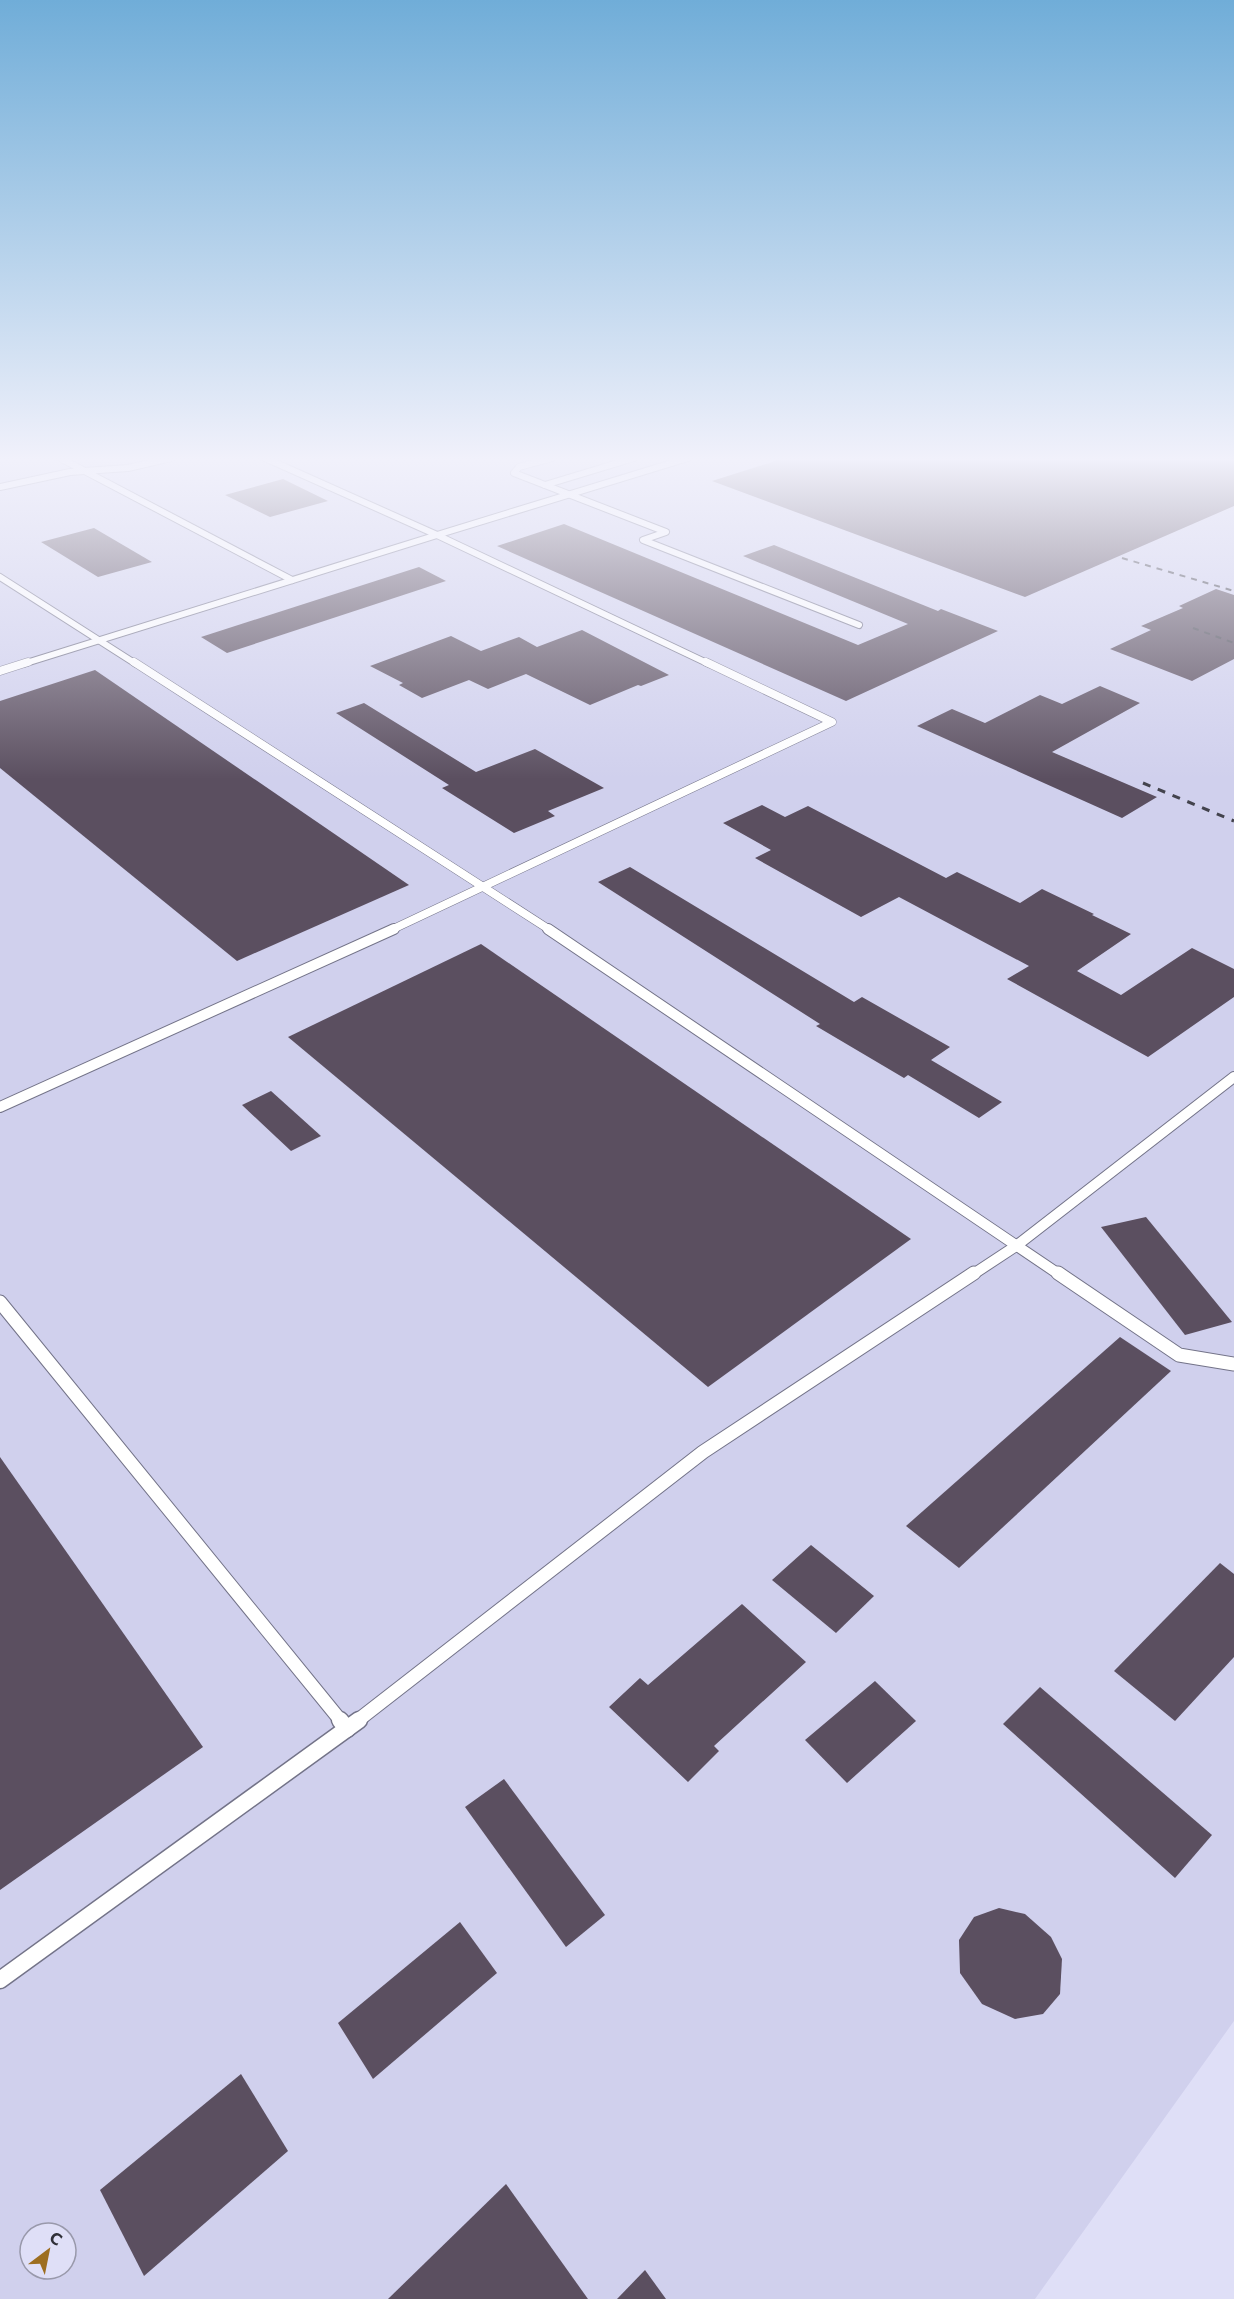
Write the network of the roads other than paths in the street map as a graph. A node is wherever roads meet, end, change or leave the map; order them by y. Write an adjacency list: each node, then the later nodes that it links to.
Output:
1 (264, 565): 6 (lane)
2 (340, 565): 6 (lane)
3 (499, 565): 10 (lane)
4 (707, 565): 7 (lane)
5 (0, 577): 8 (lane)
6 (292, 580): 8 (lane)
7 (859, 625)
8 (99, 640): 9 (lane); 10 (lane)
9 (0, 671)
10 (486, 887): 12 (lane); 13 (lane)
11 (1234, 1077): 13 (lane)
12 (0, 1107)
13 (1016, 1246): 15 (lane); 16 (lane)
14 (0, 1302): 16 (lane)
15 (1234, 1364)
16 (347, 1730): 17 (lane)
17 (0, 1980)

